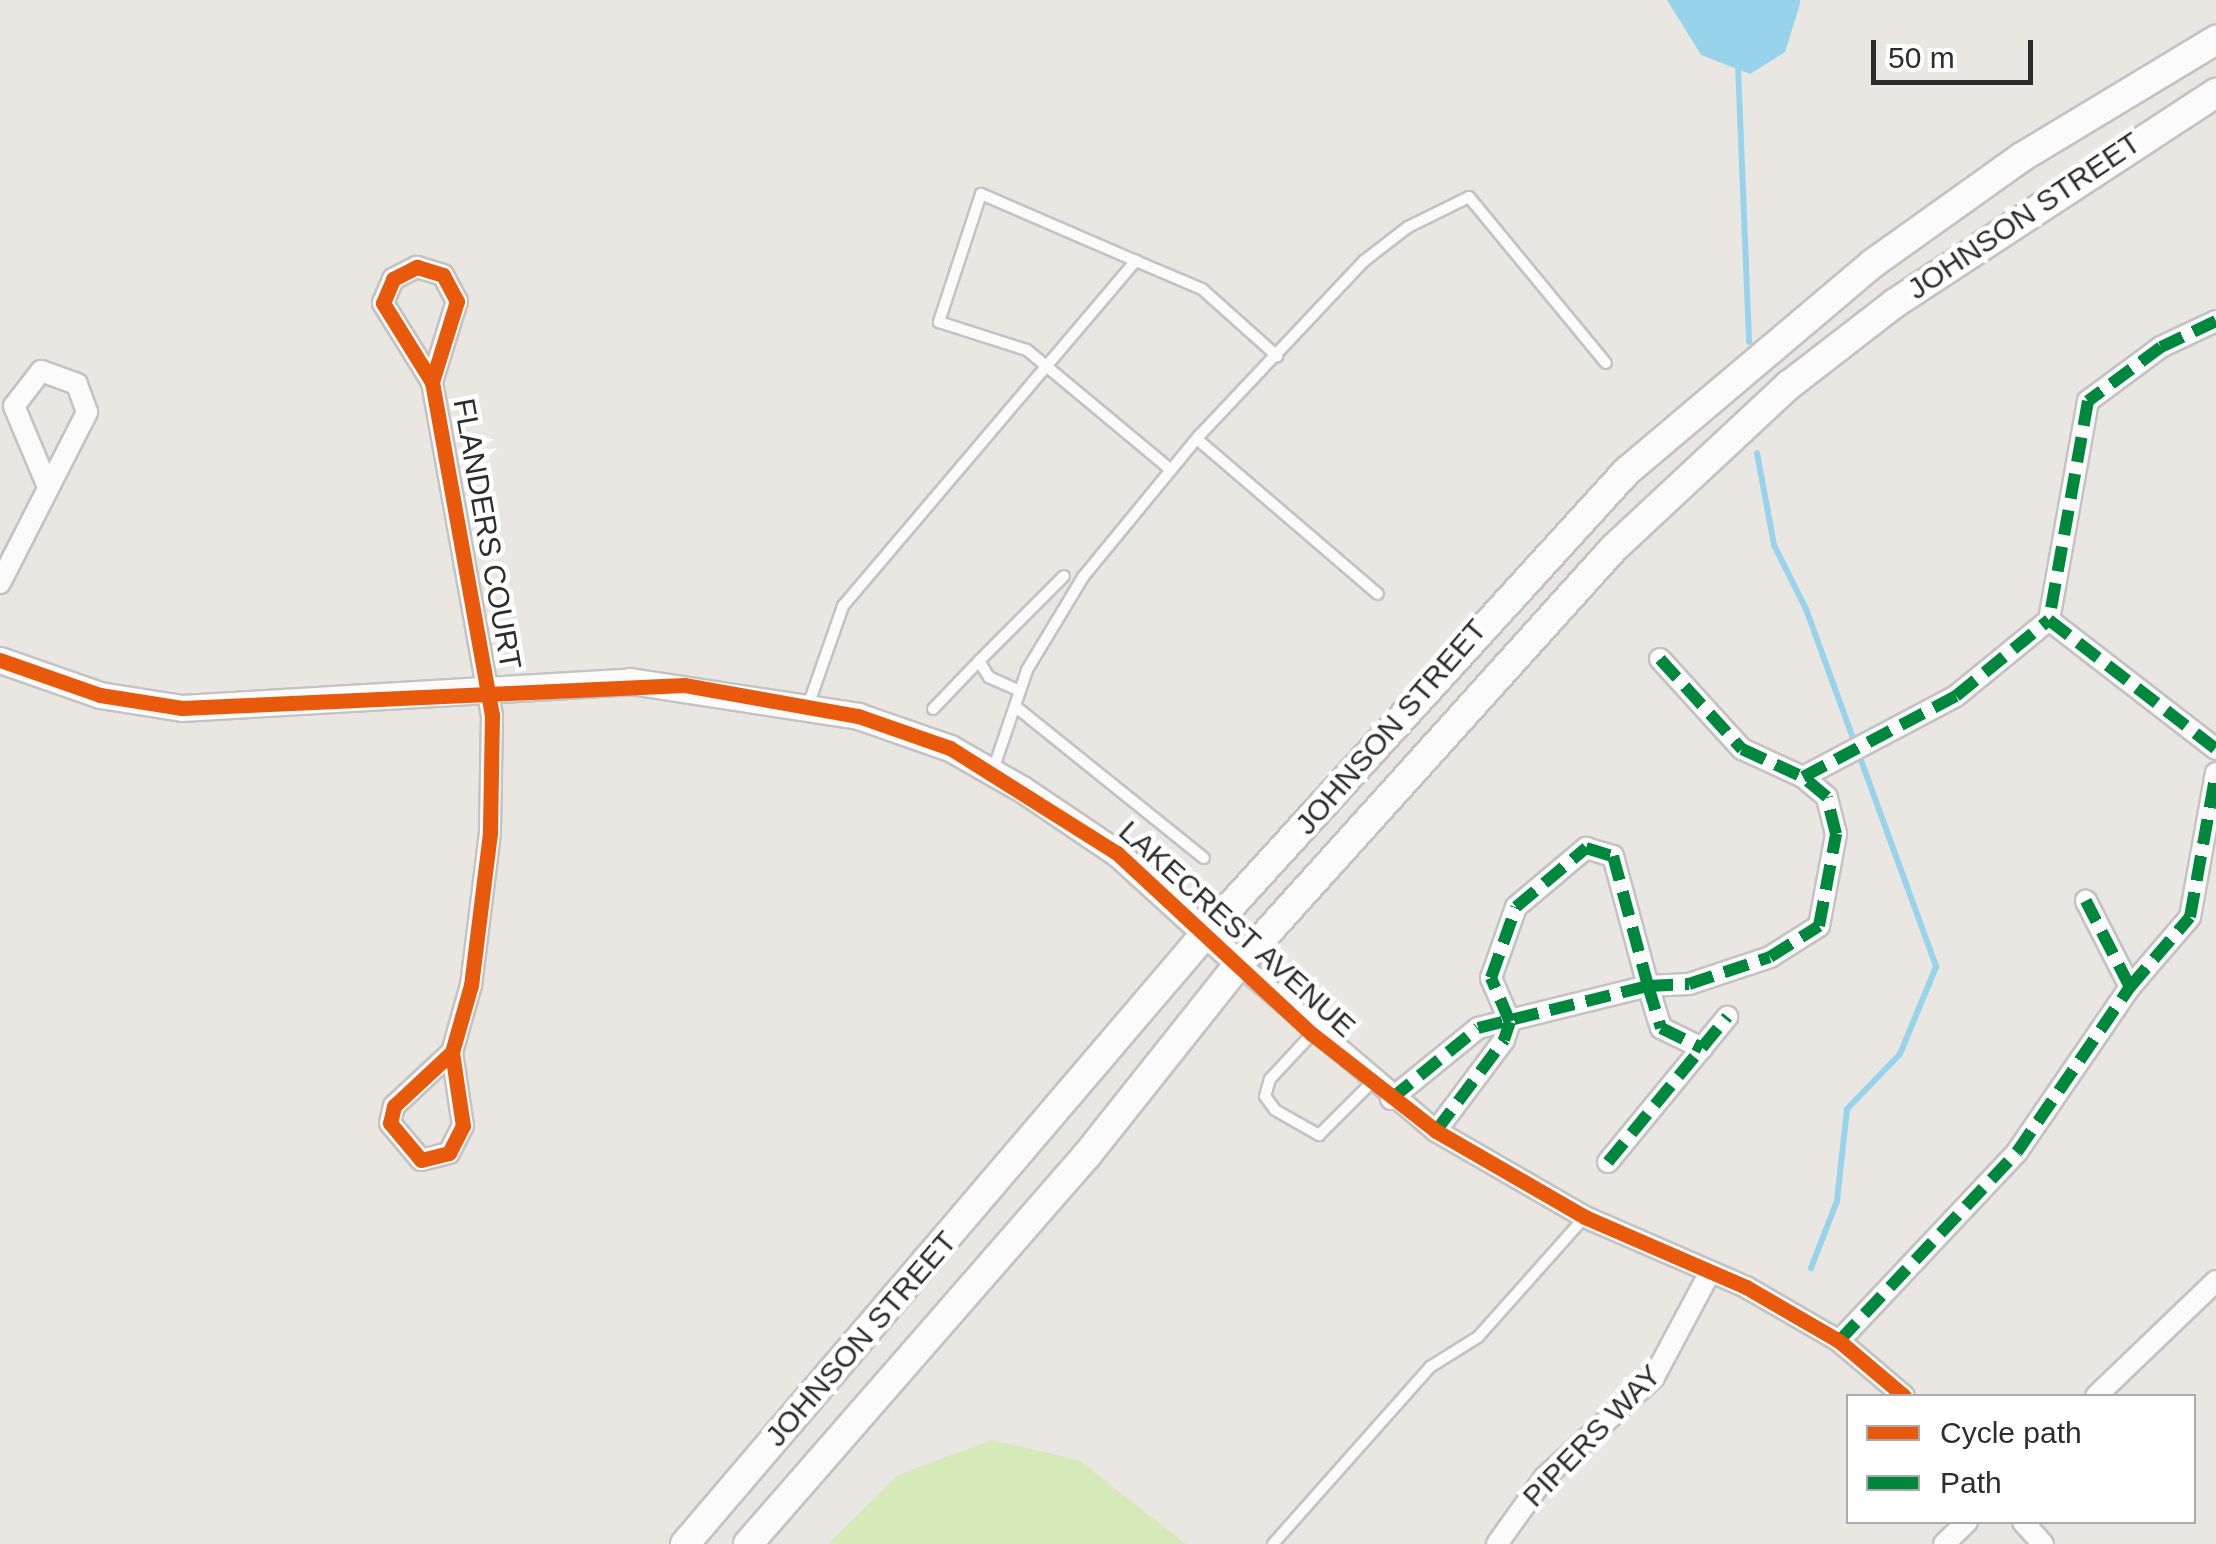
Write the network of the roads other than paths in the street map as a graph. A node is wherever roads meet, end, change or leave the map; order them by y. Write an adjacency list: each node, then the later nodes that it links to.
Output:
1 (2216, 40): 30 (main road, JOHNSON STREET)
2 (2216, 93): 31 (main road, JOHNSON STREET)
3 (1136, 261): 5 (lane); 7 (lane); 7 (lane)
4 (2216, 321): 15 (street)
5 (1278, 356): 6 (lane); 9 (lane)
6 (1606, 363)
7 (1048, 365): 10 (lane); 21 (lane)
8 (432, 382): 8 (street, FLANDERS COURT); 19 (street, FLANDERS COURT)
9 (1196, 439): 10 (lane); 14 (lane)
10 (1171, 470): 20 (lane)
11 (48, 486): 11 (street); 13 (street)
12 (1064, 576): 18 (lane)
13 (0, 583)
14 (1378, 594)
15 (2049, 620): 24 (street); 27 (street)
16 (1660, 659): 27 (street)
17 (0, 660): 19 (street, LAKECREST AVENUE)
18 (978, 661): 20 (lane); 23 (lane)
19 (488, 689): 21 (street, LAKECREST AVENUE); 38 (street, FLANDERS COURT)
20 (1020, 691): 22 (lane)
21 (808, 707): 26 (street, LAKECREST AVENUE)
22 (1016, 708): 26 (lane); 28 (lane)
23 (933, 710)
24 (2216, 749)
25 (2216, 773): 33 (street)
26 (992, 774): 30 (street, LAKECREST AVENUE)
27 (1804, 777): 32 (street)
28 (1204, 858)
29 (2086, 902): 33 (street)
30 (1206, 933): 31 (street, LAKECREST AVENUE); 51 (main road, JOHNSON STREET)
31 (1238, 964): 36 (street, LAKECREST AVENUE); 52 (main road, JOHNSON STREET)
32 (1648, 986): 35 (street); 35 (street); 37 (street)
33 (2130, 987): 46 (street)
34 (1727, 1017): 37 (street)
35 (1510, 1022): 40 (street); 41 (street)
36 (1312, 1034): 39 (street, LAKECREST AVENUE); 39 (lane)
37 (1702, 1048): 42 (street)
38 (452, 1052): 38 (street, FLANDERS COURT)
39 (1372, 1083): 40 (street, LAKECREST AVENUE)
40 (1391, 1098): 41 (street, LAKECREST AVENUE)
41 (1436, 1131): 43 (street, LAKECREST AVENUE)
42 (1608, 1162)
43 (1584, 1217): 44 (street, LAKECREST AVENUE); 53 (lane)
44 (1710, 1272): 46 (street, LAKECREST AVENUE); 54 (street, PIPERS WAY)
45 (2216, 1282): 48 (street)
46 (1839, 1341): 47 (street, LAKECREST AVENUE)
47 (1902, 1394)
48 (2098, 1394)
49 (1965, 1524): 55 (street)
50 (2025, 1524): 56 (street)
51 (685, 1544)
52 (748, 1544)
53 (1273, 1544)
54 (1498, 1544)
55 (1944, 1544)
56 (2043, 1544)

